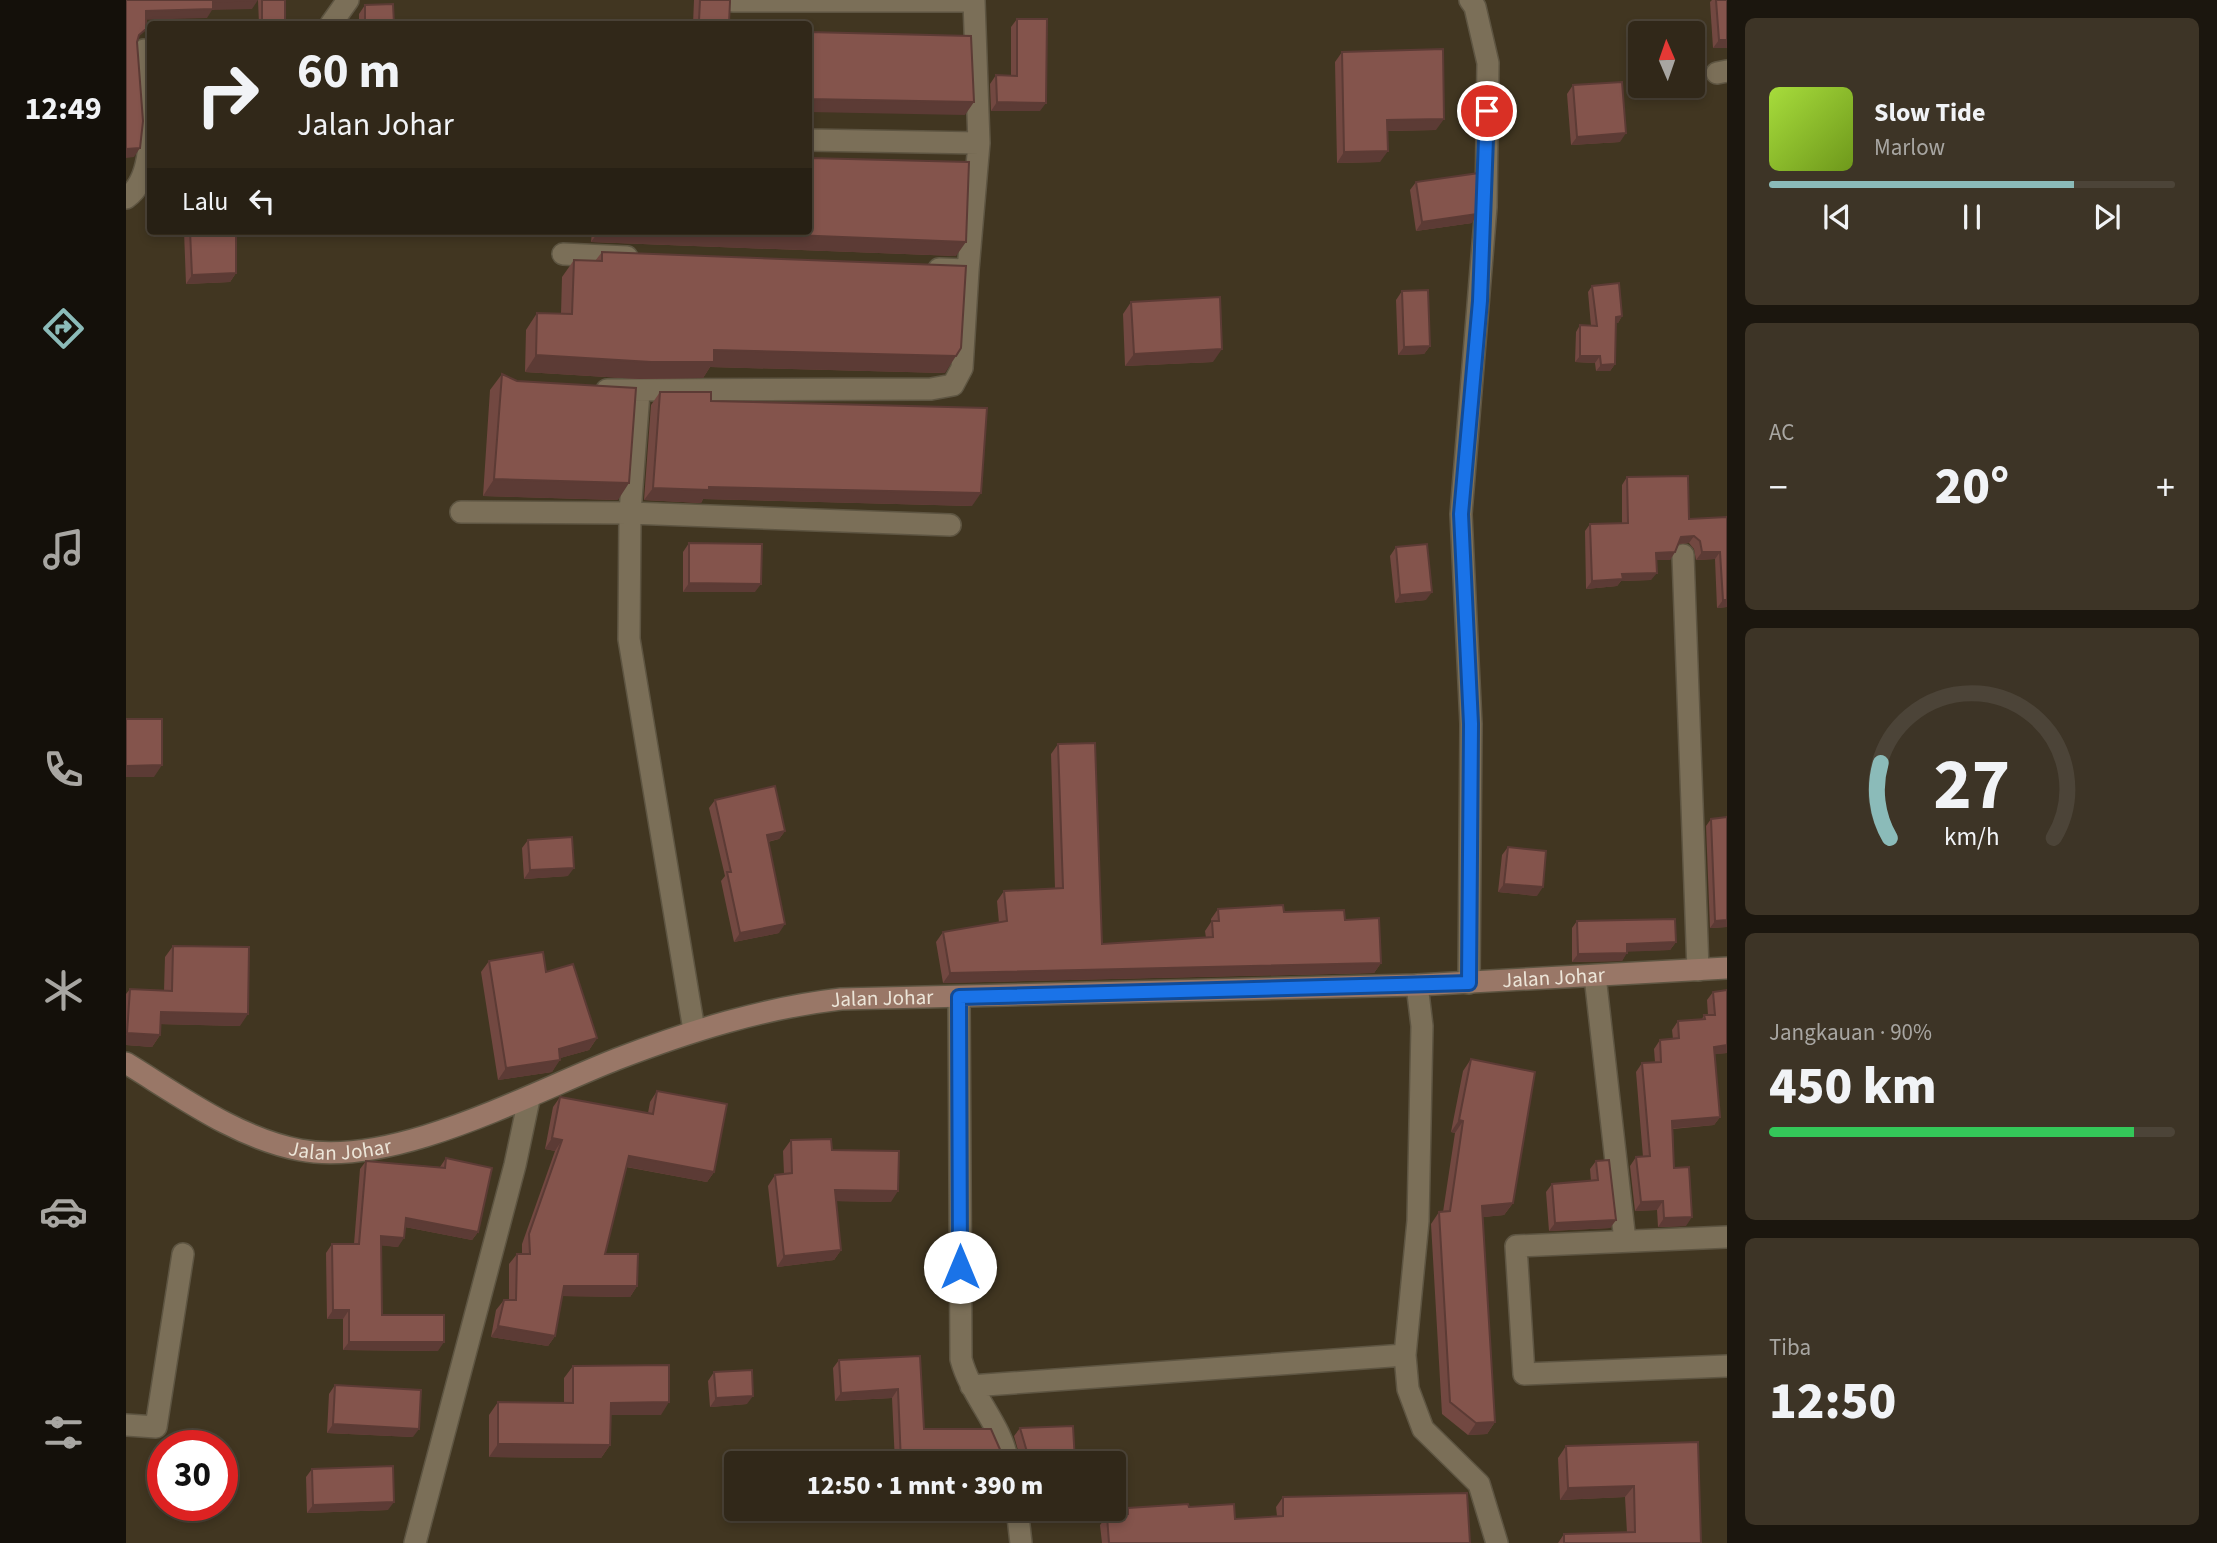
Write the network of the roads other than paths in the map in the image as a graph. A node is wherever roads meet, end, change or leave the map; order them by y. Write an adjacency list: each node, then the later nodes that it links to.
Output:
1 (348, 0): 5 (street)
2 (979, 0): 4 (street); 9 (street)
3 (1470, 0): 25 (street)
4 (733, 1)
5 (333, 21)
6 (140, 50): 7 (street)
7 (147, 132)
8 (812, 141): 9 (street)
9 (979, 143): 15 (street)
10 (147, 161): 11 (street)
11 (126, 198)
12 (563, 254): 13 (street)
13 (647, 258)
14 (912, 268): 15 (street)
15 (968, 270): 17 (street)
16 (586, 389): 17 (street)
17 (639, 392): 19 (street)
18 (460, 512): 19 (street)
19 (630, 513): 20 (street); 28 (street)
20 (950, 525)
21 (1683, 555): 23 (street)
22 (1727, 968): 23 (street, Jalan Johar)
23 (1698, 970): 24 (street, Jalan Johar)
24 (1595, 975): 25 (street, Jalan Johar); 32 (street)
25 (1469, 983): 26 (street, Jalan Johar)
26 (1417, 985): 27 (street, Jalan Johar); 34 (street)
27 (959, 997): 28 (street, Jalan Johar); 36 (street)
28 (694, 1030): 30 (street, Jalan Johar)
29 (126, 1063): 30 (street, Jalan Johar)
30 (529, 1099): 40 (street)
31 (1727, 1237): 32 (street)
32 (1625, 1241): 35 (street)
33 (183, 1254): 37 (street)
34 (1405, 1355): 36 (street); 42 (street)
35 (1727, 1366)
36 (971, 1387): 38 (street)
37 (126, 1426)
38 (1006, 1451)
39 (1018, 1521): 41 (street)
40 (415, 1543)
41 (1021, 1543)
42 (1497, 1543)

